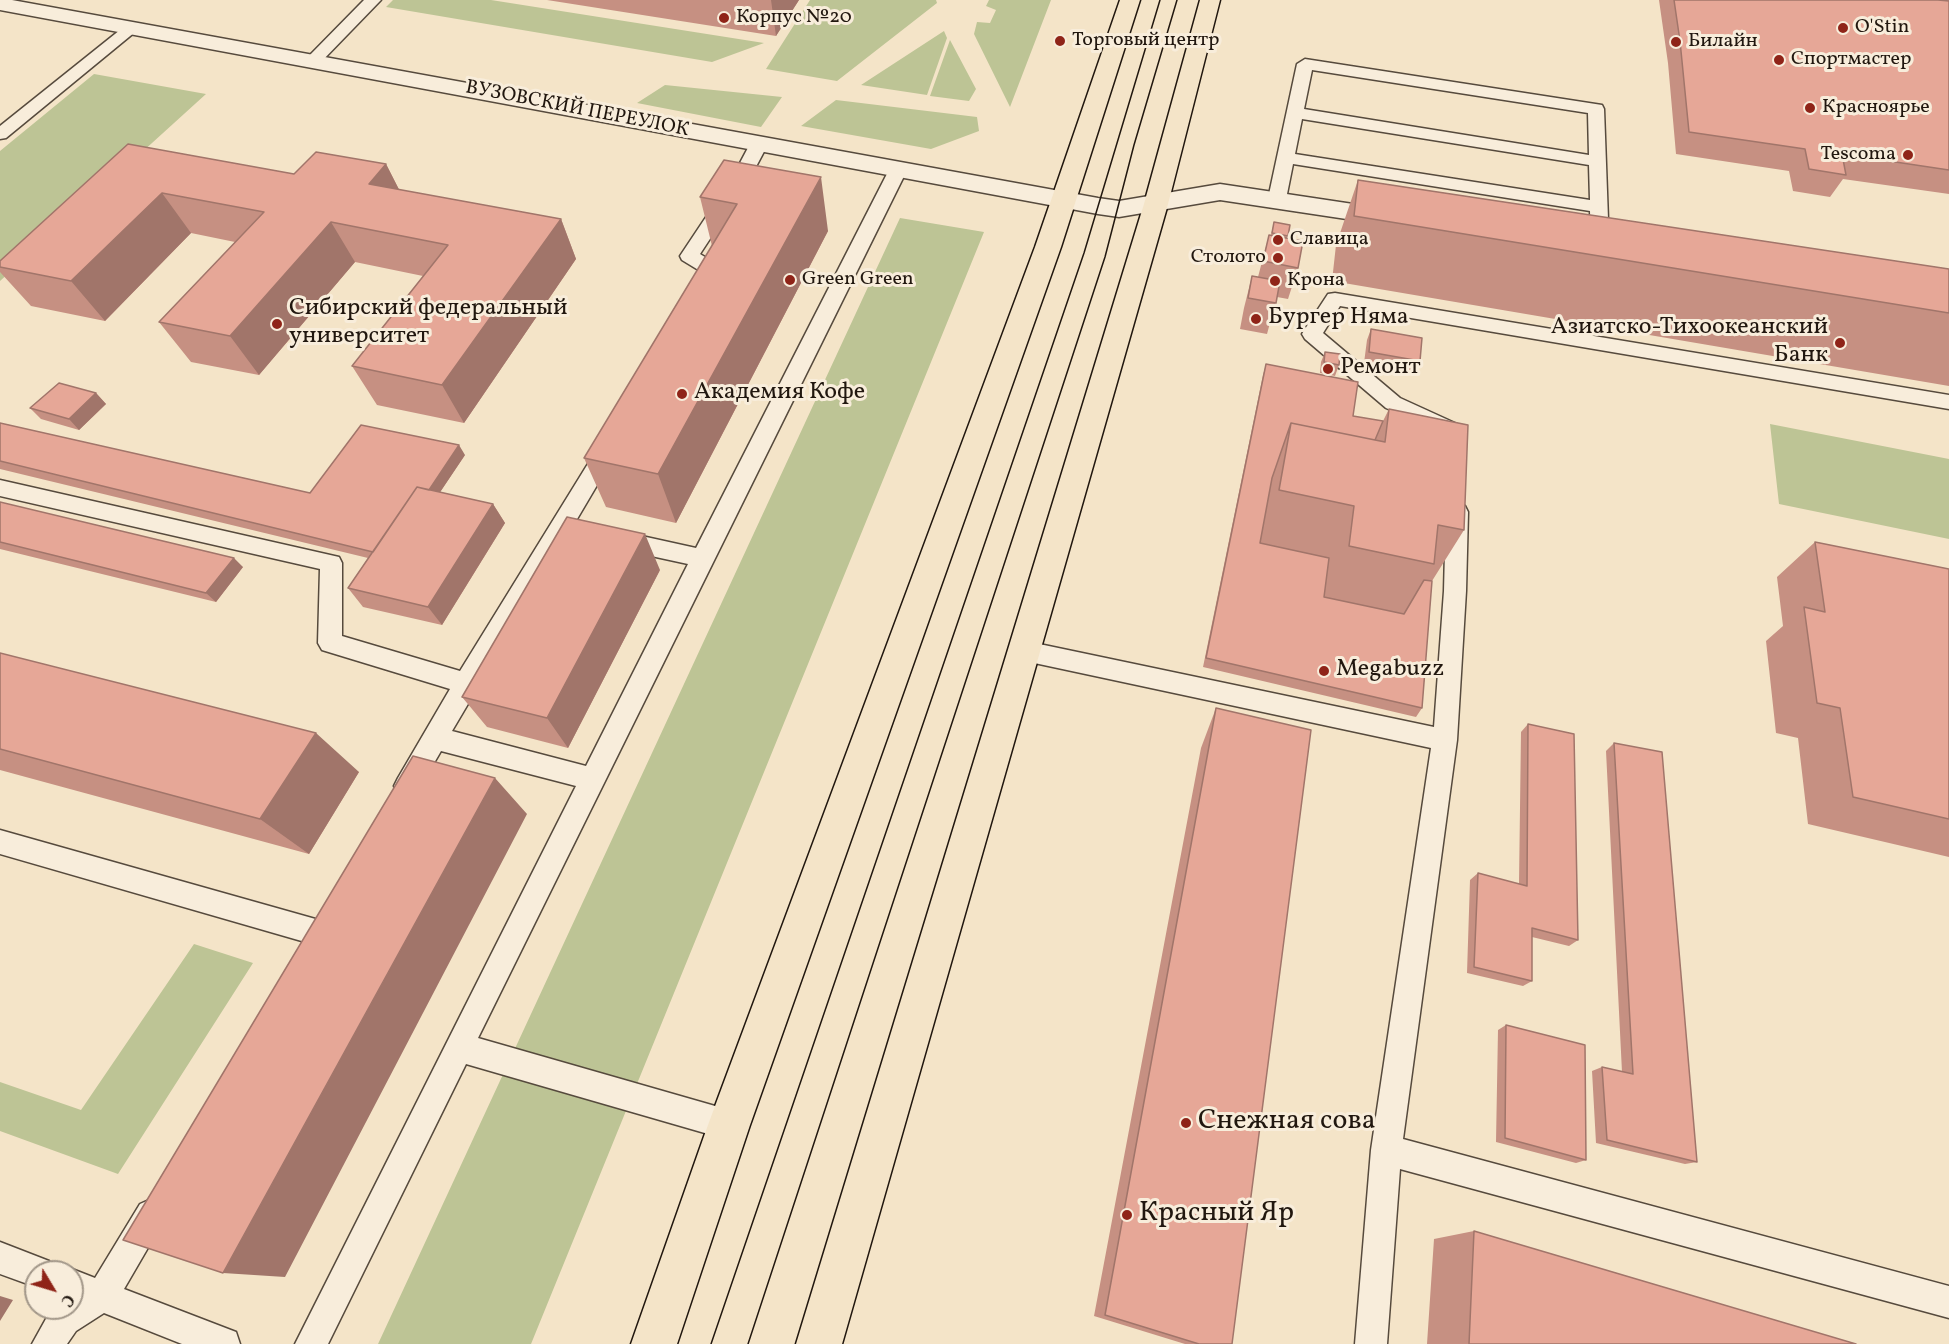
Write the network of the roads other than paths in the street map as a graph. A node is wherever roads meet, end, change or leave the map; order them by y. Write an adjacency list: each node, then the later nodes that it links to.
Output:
1 (373, 0): 6 (lane)
2 (1130, 0): 14 (highway)
3 (1210, 0): 15 (highway)
4 (0, 4): 5 (street, ВУЗОВСКИЙ ПЕРЕУЛОК)
5 (130, 29): 6 (street, ВУЗОВСКИЙ ПЕРЕУЛОК); 8 (lane)
6 (313, 61): 9 (street, ВУЗОВСКИЙ ПЕРЕУЛОК)
7 (1296, 113): 10 (lane); 11 (lane); 11 (lane)
8 (0, 134)
9 (759, 144): 12 (street, ВУЗОВСКИЙ ПЕРЕУЛОК); 19 (lane)
10 (1286, 158): 13 (lane); 16 (lane)
11 (1596, 161): 16 (lane)
12 (899, 168): 14 (street, ВУЗОВСКИЙ ПЕРЕУЛОК); 26 (lane)
13 (1277, 199): 15 (street, ВУЗОВСКИЙ ПЕРЕУЛОК); 17 (street, ВУЗОВСКИЙ ПЕРЕУЛОК)
14 (1063, 200): 15 (street, ВУЗОВСКИЙ ПЕРЕУЛОК); 36 (highway)
15 (1156, 204): 27 (highway)
16 (1598, 207): 18 (lane)
17 (1415, 221)
18 (1600, 251)
19 (697, 303)
20 (1949, 402): 22 (lane)
21 (623, 425): 25 (lane)
22 (1458, 455)
23 (0, 488): 28 (lane)
24 (1457, 489): 30 (lane)
25 (579, 531): 26 (lane); 28 (lane)
26 (702, 558): 31 (lane)
27 (1025, 651): 30 (lane); 48 (highway)
28 (466, 683): 29 (lane)
29 (435, 738): 31 (lane); 32 (lane)
30 (1445, 740): 37 (lane)
31 (593, 779): 35 (lane)
32 (395, 806)
33 (0, 842): 34 (lane)
34 (319, 933)
35 (458, 1047): 36 (lane); 46 (lane)
36 (729, 1125): 47 (highway)
37 (1386, 1150): 43 (lane); 49 (lane)
38 (162, 1195): 42 (lane)
39 (0, 1258): 40 (lane)
40 (24, 1267)
41 (84, 1289): 42 (lane)
42 (102, 1296): 44 (lane); 45 (lane)
43 (1949, 1302)
44 (48, 1344)
45 (224, 1344)
46 (311, 1344)
47 (654, 1344)
48 (819, 1344)
49 (1371, 1344)

